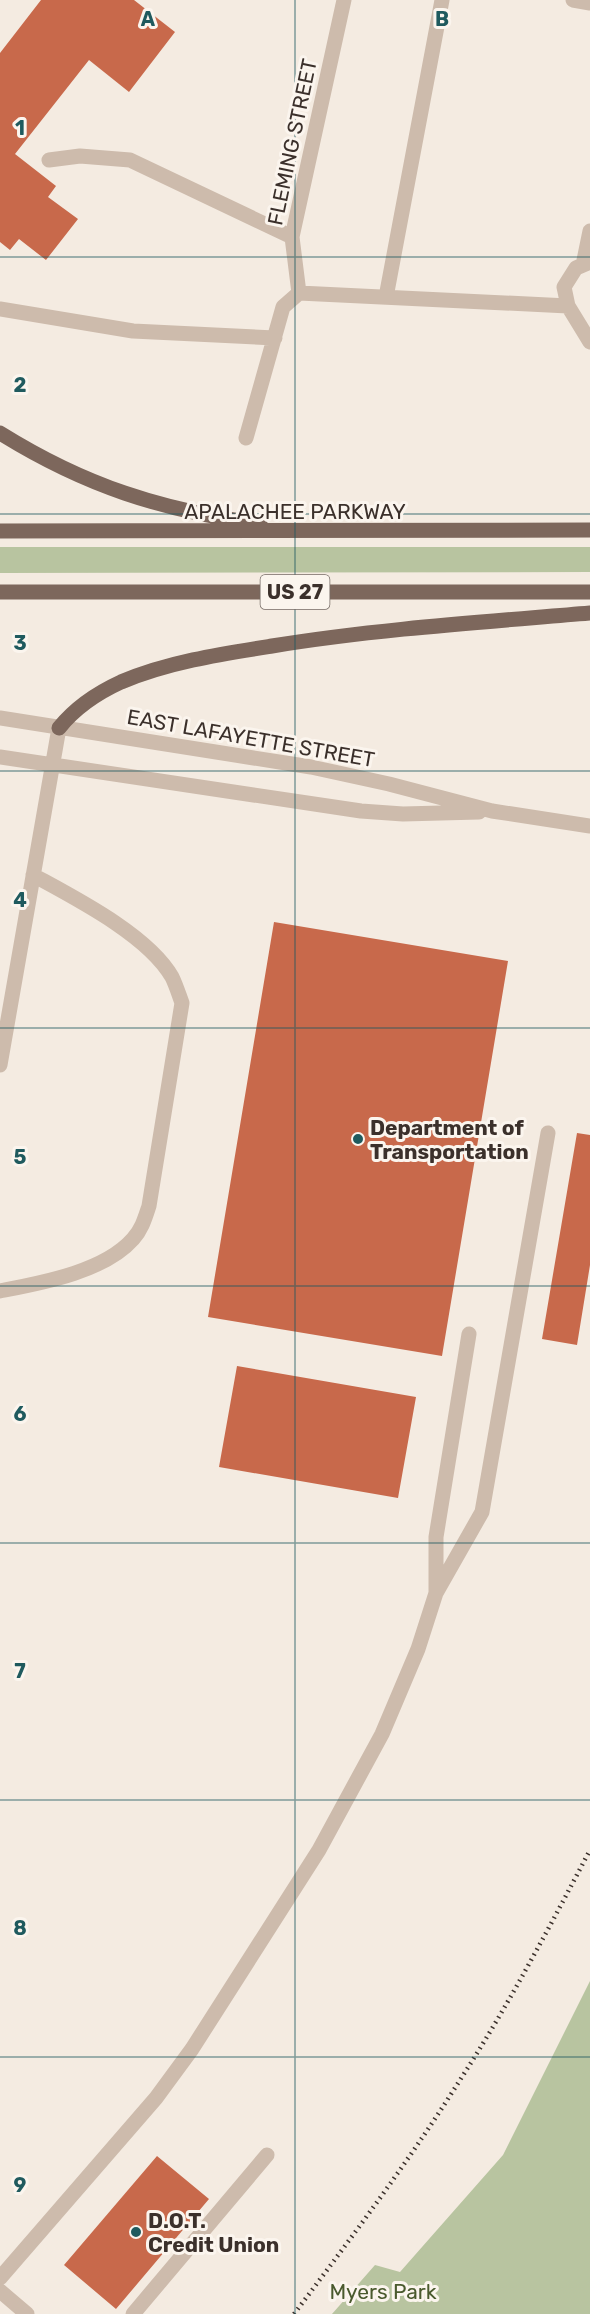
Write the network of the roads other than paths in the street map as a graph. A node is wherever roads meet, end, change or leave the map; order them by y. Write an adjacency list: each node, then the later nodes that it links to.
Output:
1 (344, 0): 7 (street, FLEMING STREET)
2 (442, 0): 10 (street)
3 (573, 0): 4 (street)
4 (590, 3)
5 (49, 160): 7 (street)
6 (590, 231): 8 (street)
7 (292, 237): 9 (street, FLEMING STREET)
8 (587, 263): 11 (street)
9 (299, 293): 10 (street); 13 (street)
10 (386, 297): 11 (street)
11 (568, 306): 14 (street)
12 (0, 309): 13 (street)
13 (275, 338): 16 (street)
14 (590, 342)
15 (0, 433): 19 (main road)
16 (246, 438)
17 (590, 530): 19 (main road, APALACHEE PARKWAY)
18 (0, 531): 19 (main road, APALACHEE PARKWAY)
19 (340, 532)
20 (0, 592): 21 (main road, US 27)
21 (590, 592)
22 (590, 613): 24 (main road)
23 (0, 718): 24 (street, EAST LAFAYETTE STREET)
24 (59, 728): 26 (street); 27 (street, EAST LAFAYETTE STREET)
25 (0, 757): 26 (street, EAST LAFAYETTE STREET)
26 (52, 765): 27 (street, EAST LAFAYETTE STREET); 29 (street)
27 (492, 811): 28 (street, EAST LAFAYETTE STREET)
28 (590, 826)
29 (33, 875): 30 (street); 32 (street)
30 (0, 1065)
31 (548, 1133): 34 (street)
32 (0, 1291)
33 (470, 1334): 34 (street)
34 (436, 1593): 36 (street)
35 (267, 2155): 39 (street)
36 (0, 2278)
37 (0, 2291): 38 (street)
38 (27, 2314)
39 (133, 2314)

